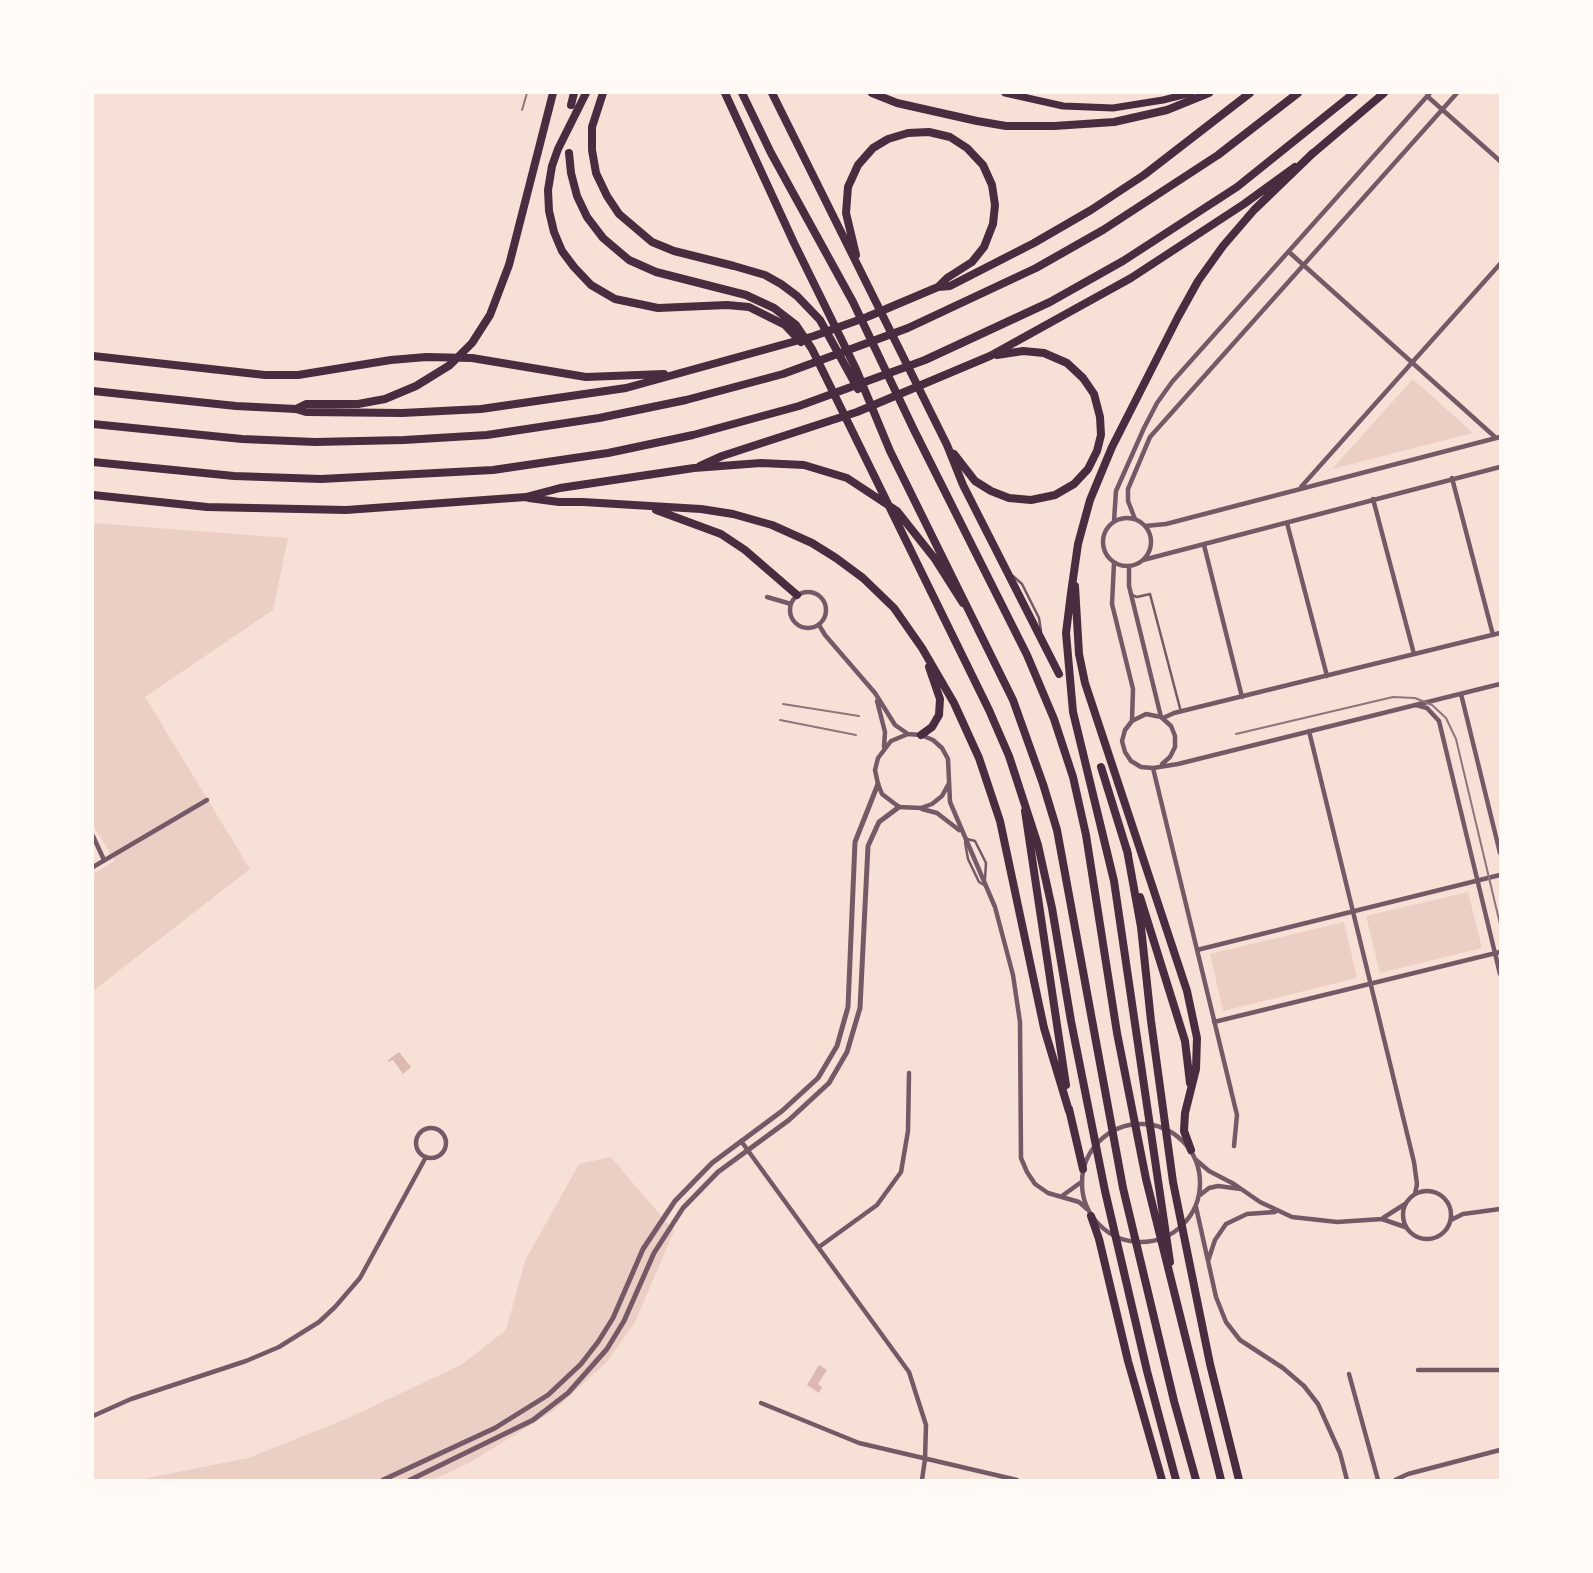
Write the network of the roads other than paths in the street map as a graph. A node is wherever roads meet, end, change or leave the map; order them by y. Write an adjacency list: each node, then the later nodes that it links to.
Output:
1 (553, 93): 34 (highway)
2 (574, 93): 18 (highway)
3 (586, 93): 32 (highway)
4 (603, 93): 38 (highway)
5 (725, 93): 38 (highway)
6 (742, 93): 129 (highway)
7 (772, 93): 25 (highway)
8 (872, 93): 11 (highway)
9 (1005, 93): 10 (highway)
10 (1191, 93)
11 (1209, 93)
12 (1250, 93): 27 (highway)
13 (1298, 93): 35 (highway)
14 (1354, 93): 39 (highway)
15 (1384, 93): 21 (highway)
16 (1457, 93): 19 (street)
17 (1429, 94): 19 (street); 23 (street)
18 (571, 105)
19 (1442, 109): 22 (street); 26 (street)
20 (569, 153): 32 (highway)
21 (1313, 153): 29 (highway); 56 (highway)
22 (1500, 161)
23 (1289, 252): 26 (street); 49 (street)
24 (1500, 264): 30 (street)
25 (857, 265): 27 (highway); 37 (highway)
26 (1303, 265): 30 (street); 48 (street)
27 (938, 287): 31 (highway)
28 (93, 356): 31 (highway)
29 (990, 356): 37 (highway); 41 (highway)
30 (1412, 363): 36 (street); 43 (street)
31 (684, 372): 34 (highway)
32 (828, 383): 87 (highway)
33 (93, 391): 34 (highway)
34 (296, 409)
35 (93, 424)
36 (1498, 438): 43 (street)
37 (947, 445): 67 (highway)
38 (890, 451): 61 (highway)
39 (93, 462)
40 (1500, 467): 42 (street)
41 (694, 468): 45 (highway); 61 (highway)
42 (1452, 478): 46 (street); 64 (street)
43 (1300, 488): 51 (street)
44 (93, 495): 45 (highway)
45 (526, 497): 47 (highway)
46 (1373, 499): 50 (street); 66 (street)
47 (647, 507): 57 (highway); 65 (highway)
48 (1135, 519): 49 (street); 51 (street)
49 (1114, 521): 54 (street)
50 (1287, 523): 52 (street); 68 (street)
51 (1145, 526): 53 (street)
52 (1205, 545): 53 (street); 72 (street)
53 (1143, 560): 55 (street)
54 (1114, 563): 55 (street); 76 (street)
55 (1129, 567): 58 (street)
56 (1075, 574): 106 (highway); 129 (highway)
57 (797, 595): 60 (street); 62 (street)
58 (1131, 595): 74 (lane); 75 (street)
59 (767, 597): 60 (street)
60 (790, 604): 62 (street)
61 (974, 617): 143 (highway)
62 (819, 625): 70 (street)
63 (1500, 633): 64 (street)
64 (1493, 635): 66 (street)
65 (922, 648): 79 (highway); 107 (highway)
66 (1414, 654): 68 (street)
67 (1059, 674)
68 (1326, 676): 72 (street)
69 (1500, 684): 71 (street)
70 (875, 693): 78 (street); 80 (street)
71 (1461, 694): 73 (street); 93 (street)
72 (1242, 696): 74 (street)
73 (1415, 705): 77 (street); 97 (street)
74 (1181, 712): 75 (street)
75 (1162, 718): 76 (street); 81 (street)
76 (1132, 721): 83 (street)
77 (1309, 732): 81 (street); 99 (street)
78 (908, 734): 79 (street); 80 (street)
79 (921, 735): 85 (street)
80 (884, 748): 84 (street)
81 (1162, 764): 83 (street)
82 (1101, 767): 92 (highway)
83 (1153, 768): 100 (street)
84 (877, 784): 88 (street); 108 (street)
85 (948, 785): 89 (street); 90 (street)
86 (207, 800): 94 (street)
87 (1025, 801): 107 (highway); 142 (highway)
88 (899, 807): 89 (street); 110 (street)
89 (921, 808): 90 (street)
90 (964, 835): 98 (street); 98 (lane)
91 (93, 836): 94 (street)
92 (1127, 850): 106 (highway); 145 (highway)
93 (1500, 853)
94 (104, 860): 95 (street)
95 (93, 867)
96 (1500, 875): 97 (street)
97 (1477, 881): 99 (street); 101 (street)
98 (988, 887): 118 (street)
99 (1353, 911): 100 (street); 103 (street)
100 (1197, 950): 104 (street)
101 (1498, 953): 102 (street); 103 (street)
102 (1500, 974)
103 (1370, 984): 104 (street); 116 (street)
104 (1214, 1022): 109 (street)
105 (909, 1073): 127 (street)
106 (1190, 1093): 111 (highway)
107 (1069, 1111): 113 (highway)
108 (741, 1141): 110 (street); 137 (street)
109 (1234, 1146)
110 (747, 1150): 127 (street); 138 (street)
111 (1193, 1154): 113 (street); 115 (street); 117 (street)
112 (426, 1157): 112 (street); 134 (street)
113 (1083, 1169): 114 (street)
114 (1081, 1182): 118 (street); 122 (street)
115 (1243, 1189): 117 (street); 123 (street)
116 (1415, 1194): 119 (street); 125 (street)
117 (1199, 1196): 120 (street)
118 (1061, 1197): 122 (street)
119 (1406, 1203): 124 (street); 126 (street)
120 (1196, 1206): 122 (street); 128 (street)
121 (1500, 1209): 125 (street)
122 (1089, 1212): 141 (highway)
123 (1278, 1212): 124 (street); 128 (street)
124 (1382, 1219): 126 (street)
125 (1451, 1221): 126 (street)
126 (1405, 1227)
127 (819, 1247): 136 (street)
128 (1208, 1262): 146 (street)
129 (1170, 1275): 144 (highway)
130 (1418, 1370): 131 (street)
131 (1500, 1370)
132 (1349, 1374): 147 (street)
133 (761, 1403): 136 (street)
134 (93, 1416)
135 (1500, 1450): 148 (street)
136 (926, 1459): 139 (street); 140 (street)
137 (383, 1480)
138 (410, 1480)
139 (922, 1480)
140 (1017, 1480)
141 (1163, 1480)
142 (1176, 1480)
143 (1196, 1480)
144 (1221, 1480)
145 (1239, 1480)
146 (1348, 1480)
147 (1378, 1480)
148 (1395, 1480)

